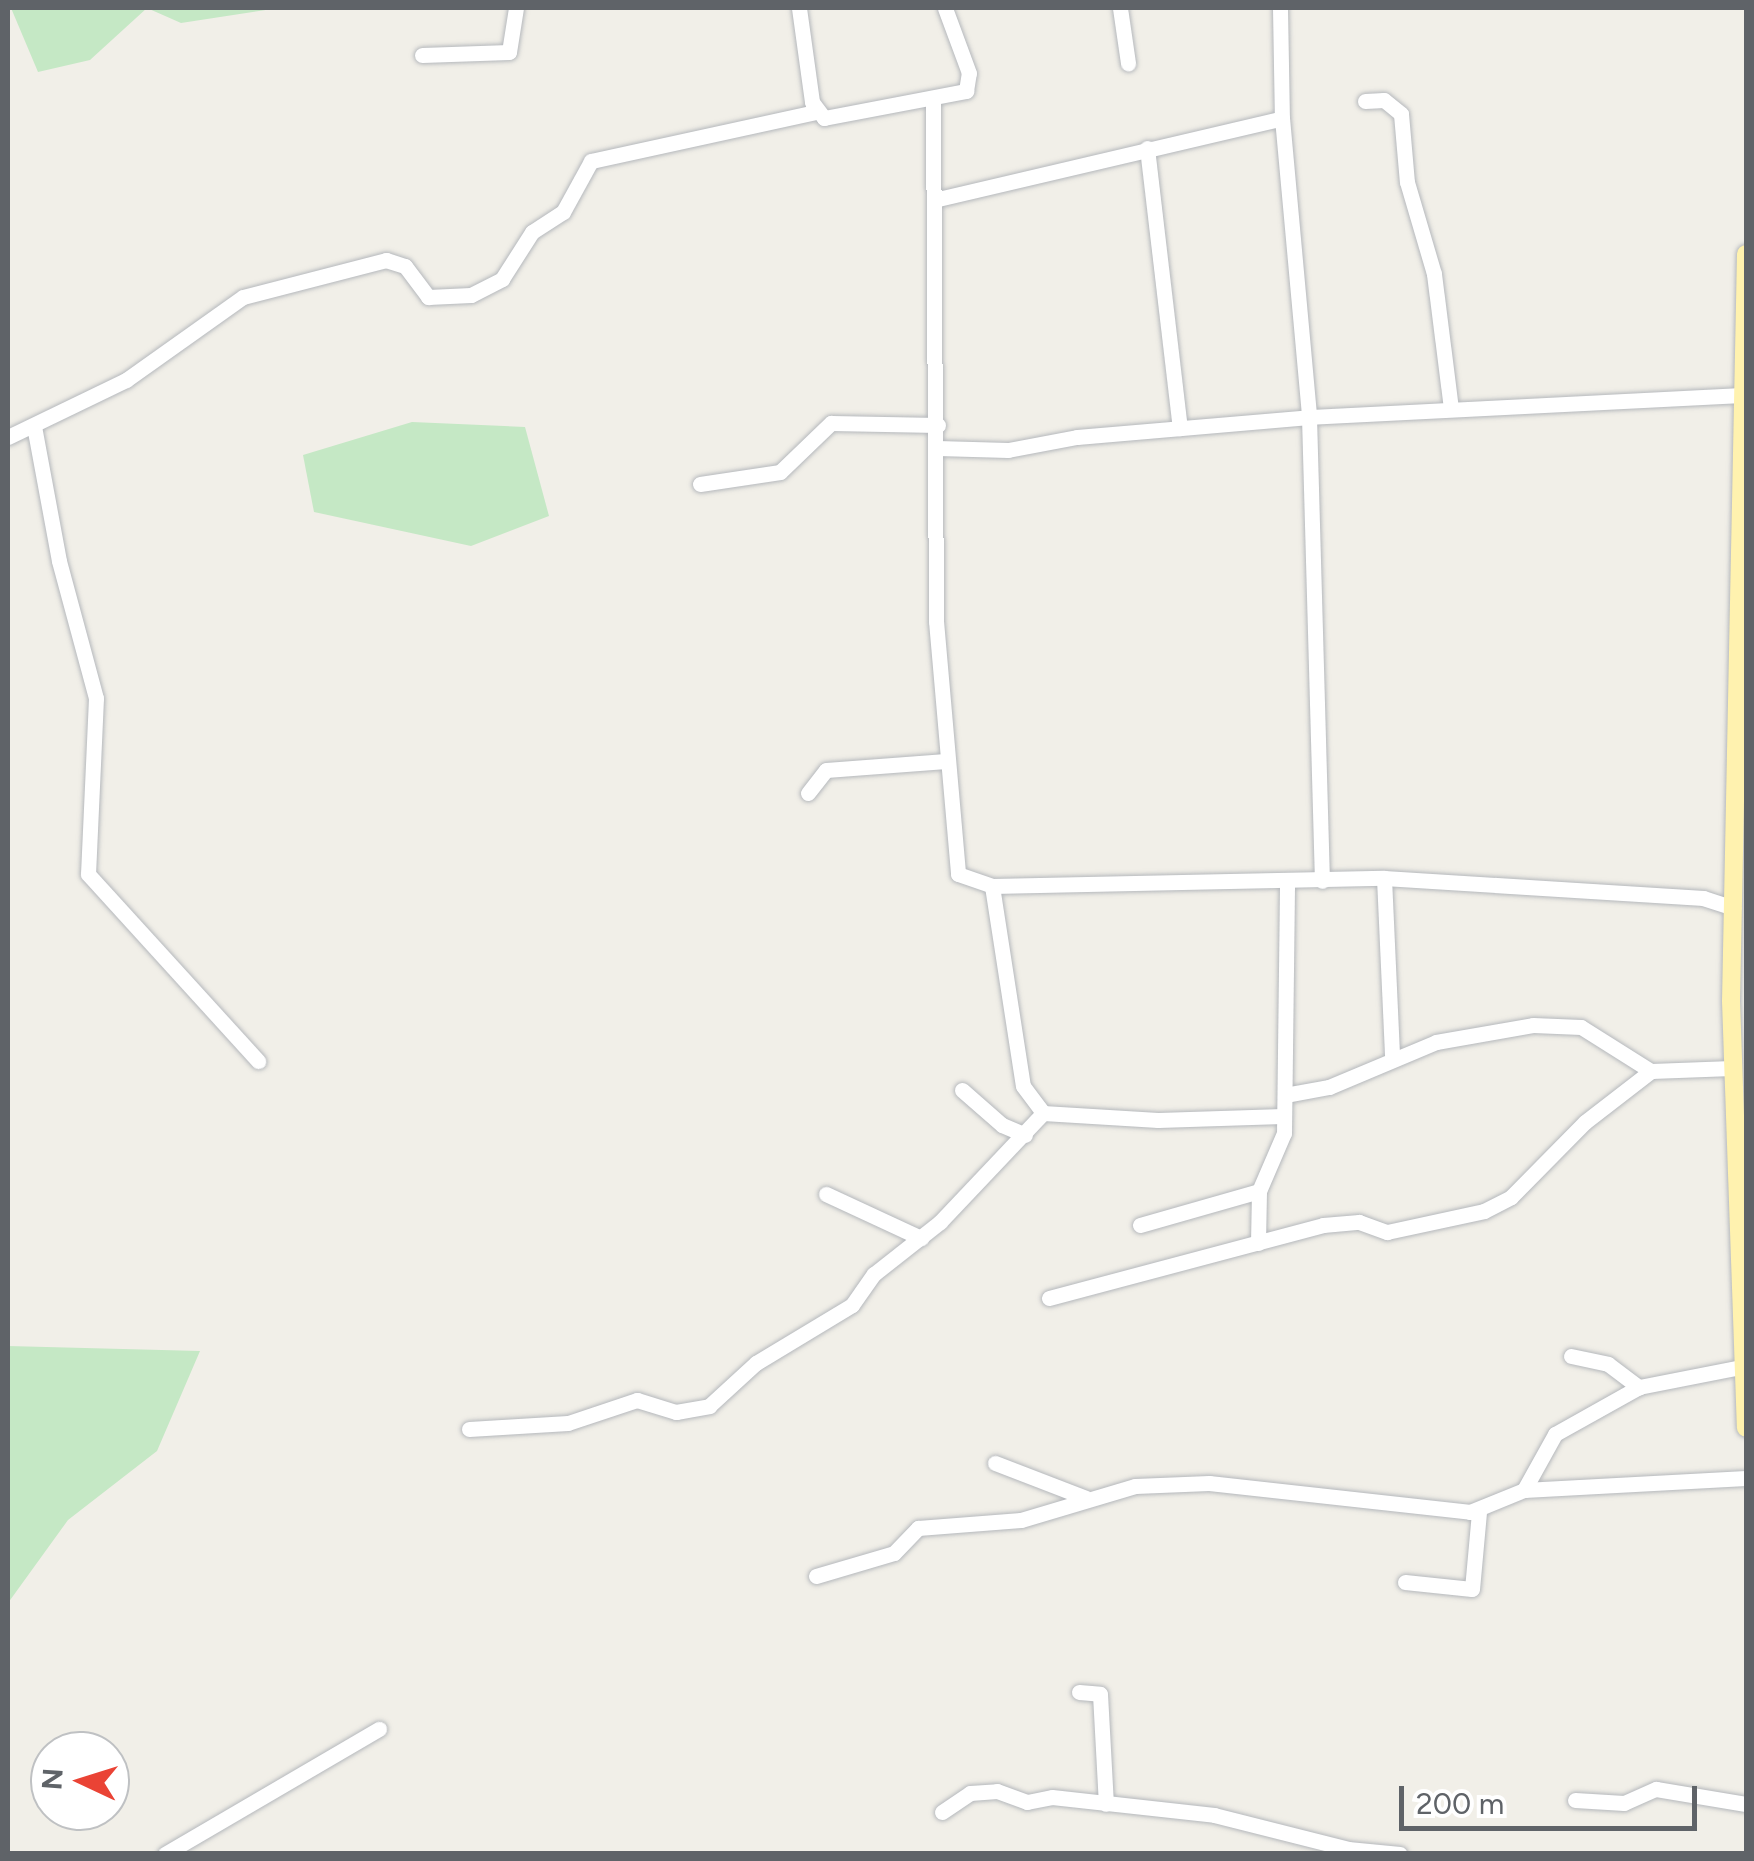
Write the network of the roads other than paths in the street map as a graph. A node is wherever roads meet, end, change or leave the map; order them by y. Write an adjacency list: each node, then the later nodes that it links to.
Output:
1 (516, 8): 6 (street)
2 (798, 8): 10 (street)
3 (945, 8): 9 (street)
4 (1120, 8): 7 (street)
5 (1280, 8): 11 (street)
6 (422, 55)
7 (1128, 62)
8 (1365, 100): 16 (street)
9 (934, 101): 10 (street); 13 (street)
10 (816, 112): 19 (street)
11 (1282, 118): 12 (street); 17 (street)
12 (1147, 148): 13 (street); 20 (street)
13 (938, 199): 18 (street)
14 (1746, 254): 15 (main road)
15 (1739, 395): 16 (street); 30 (main road)
16 (1451, 408): 17 (street)
17 (1309, 417): 20 (street); 27 (street)
18 (938, 425): 22 (street); 23 (street)
19 (34, 426): 21 (street); 33 (street)
20 (1180, 428): 22 (street)
21 (8, 437)
22 (938, 448): 24 (street)
23 (700, 484)
24 (946, 760): 25 (street); 29 (street)
25 (808, 792)
26 (1384, 878): 27 (street); 30 (street); 32 (street)
27 (1322, 880): 28 (street)
28 (1287, 882): 29 (street); 37 (street)
29 (992, 886): 38 (street)
30 (1733, 908): 31 (main road)
31 (1740, 930): 34 (main road)
32 (1392, 1057): 35 (street); 37 (street)
33 (258, 1062)
34 (1732, 1068): 35 (street); 48 (main road)
35 (1651, 1071): 45 (street)
36 (962, 1090): 40 (street)
37 (1285, 1096): 39 (street)
38 (1043, 1113): 39 (street); 40 (street)
39 (1283, 1116): 41 (street)
40 (1025, 1135): 44 (street)
41 (1259, 1191): 43 (street); 45 (street)
42 (826, 1194): 44 (street)
43 (1140, 1224)
44 (921, 1238): 51 (street)
45 (1258, 1243): 46 (street)
46 (1049, 1298)
47 (1571, 1356): 49 (street)
48 (1744, 1366): 49 (street); 50 (main road)
49 (1639, 1388): 54 (street)
50 (1746, 1428)
51 (469, 1429)
52 (995, 1463): 55 (street)
53 (1746, 1478): 54 (street)
54 (1524, 1490): 56 (street)
55 (1086, 1498): 56 (street); 57 (street)
56 (1479, 1512): 58 (street)
57 (816, 1576)
58 (1405, 1582)
59 (1079, 1692): 62 (street)
60 (379, 1729): 65 (street)
61 (1575, 1800): 63 (street)
62 (1106, 1804): 64 (street); 66 (street)
63 (1746, 1804)
64 (942, 1812)
65 (166, 1854)
66 (1400, 1854)

